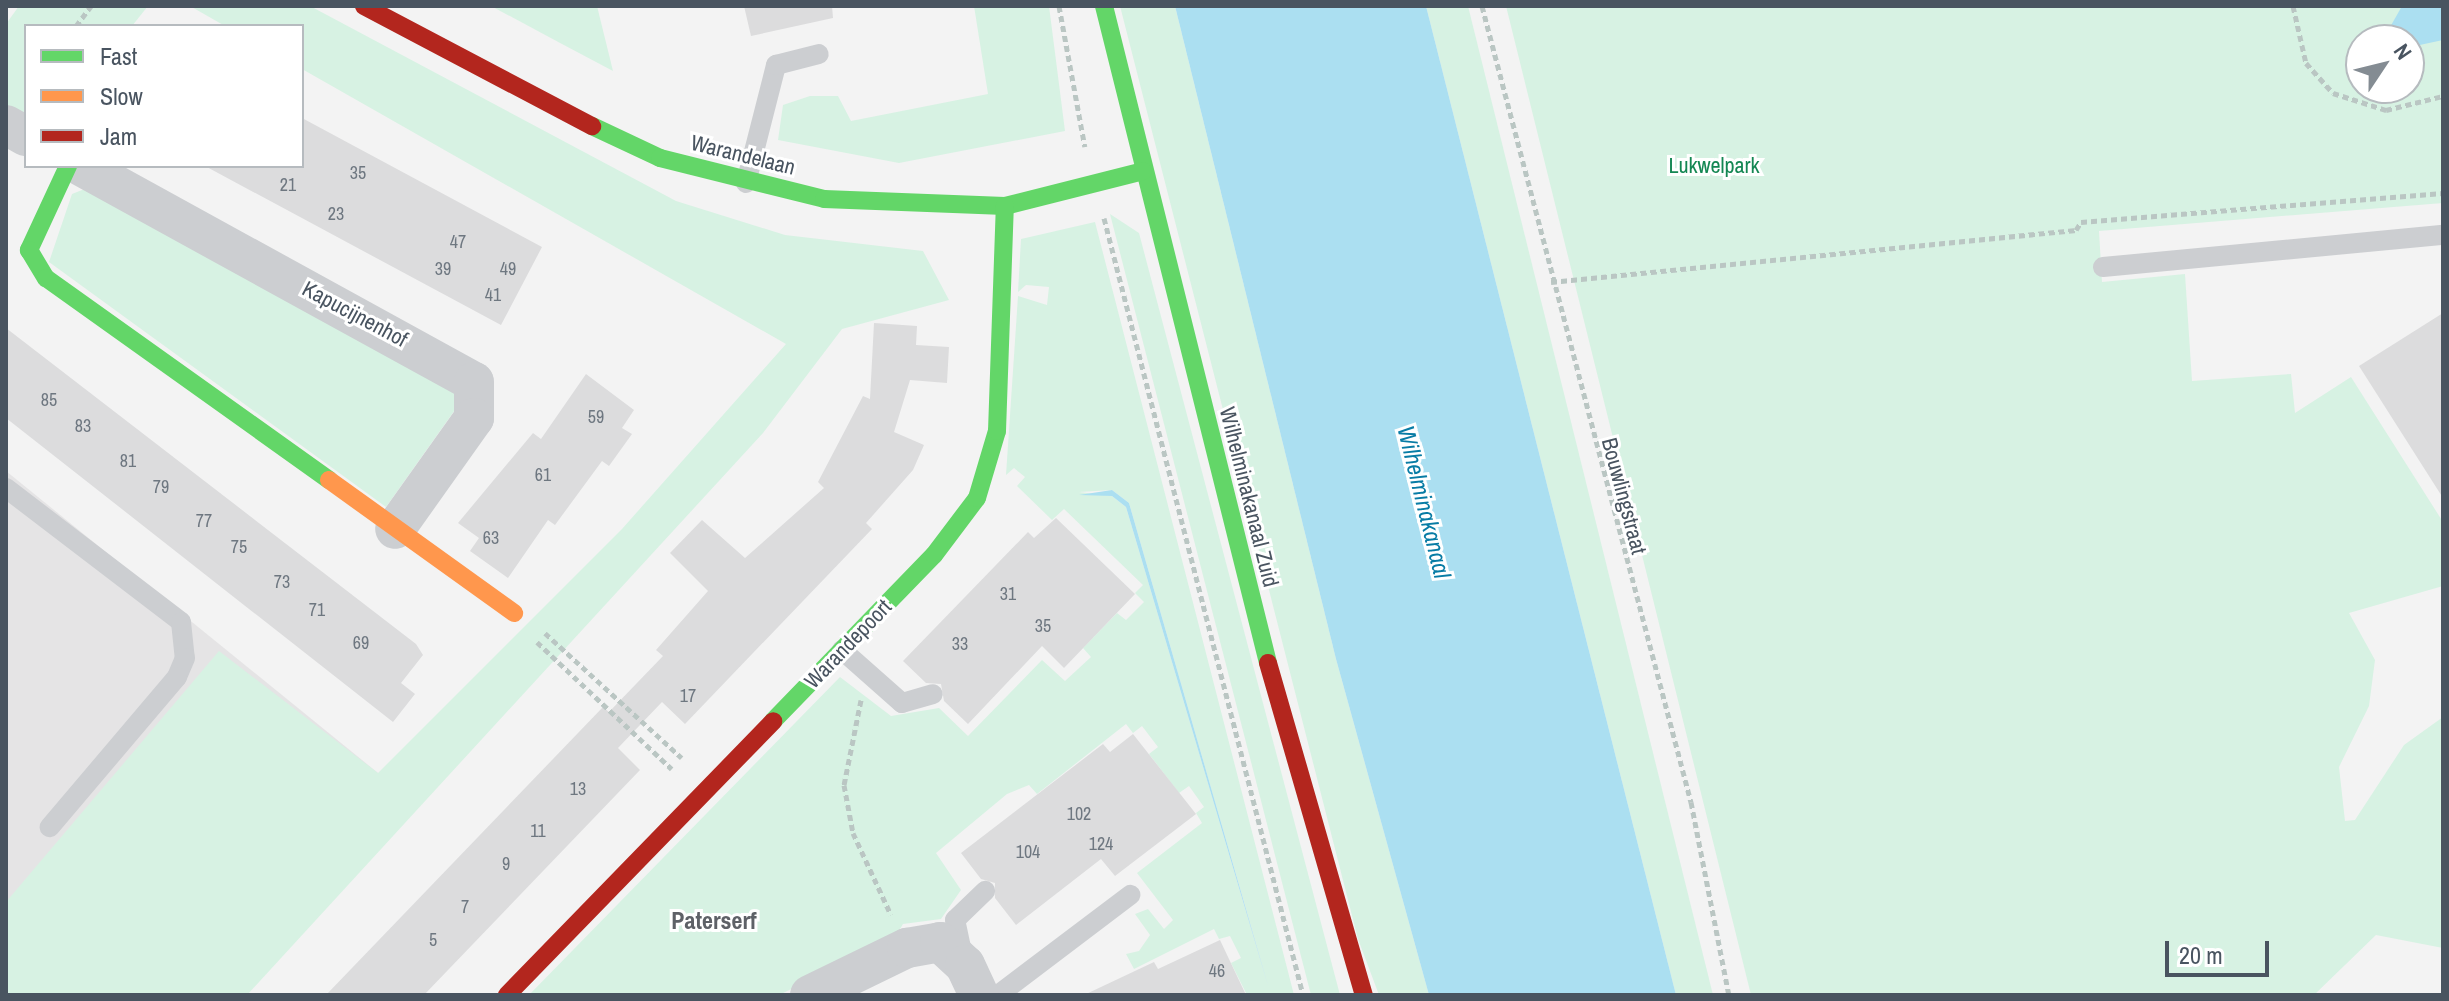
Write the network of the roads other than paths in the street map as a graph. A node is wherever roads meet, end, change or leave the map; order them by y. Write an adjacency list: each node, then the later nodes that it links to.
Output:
1 (364, 6): 9 (street, Warandelaan)
2 (1104, 6): 8 (street, Wilhelminakanaal Zuid)
3 (819, 54): 9 (lane)
4 (6, 125): 5 (street)
5 (24, 135)
6 (67, 168): 14 (street)
7 (85, 168): 14 (street, Kapucijnenhof)
8 (1143, 171): 10 (street, Warandelaan); 25 (street, Wilhelminakanaal Zuid)
9 (746, 183): 10 (street, Warandelaan)
10 (1005, 206): 16 (street, Warandepoort)
11 (2443, 235): 12 (lane)
12 (2103, 267)
13 (6, 488): 18 (lane)
14 (395, 529): 15 (street)
15 (514, 613)
16 (842, 650): 17 (lane); 22 (street, Warandepoort)
17 (933, 694)
18 (50, 827)
19 (985, 891): 21 (lane)
20 (1130, 895): 24 (lane)
21 (972, 980): 23 (street)
22 (507, 995)
23 (810, 995)
24 (998, 995)
25 (1364, 995)

